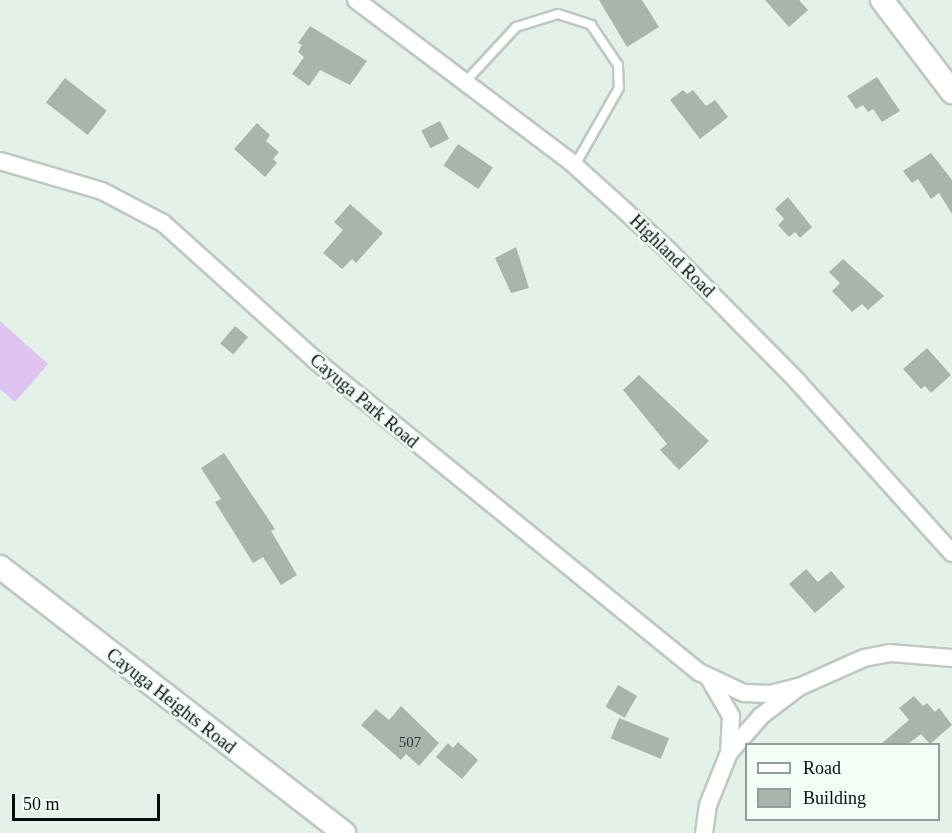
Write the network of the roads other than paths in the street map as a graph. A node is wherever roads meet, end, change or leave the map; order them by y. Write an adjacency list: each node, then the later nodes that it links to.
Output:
1 (356, 0): 3 (street, Highland Road)
2 (882, 0): 4 (street)
3 (467, 80): 6 (street, Highland Road); 6 (lane)
4 (952, 92)
5 (0, 161): 10 (street, Cayuga Park Road)
6 (574, 165): 7 (street, Highland Road)
7 (952, 553)
8 (0, 567): 13 (street, Cayuga Heights Road)
9 (952, 658): 11 (street)
10 (710, 680): 11 (street, Cayuga Park Road); 12 (street, Cayuga Park Road)
11 (799, 687): 12 (street)
12 (729, 753): 14 (street)
13 (344, 833)
14 (704, 833)

